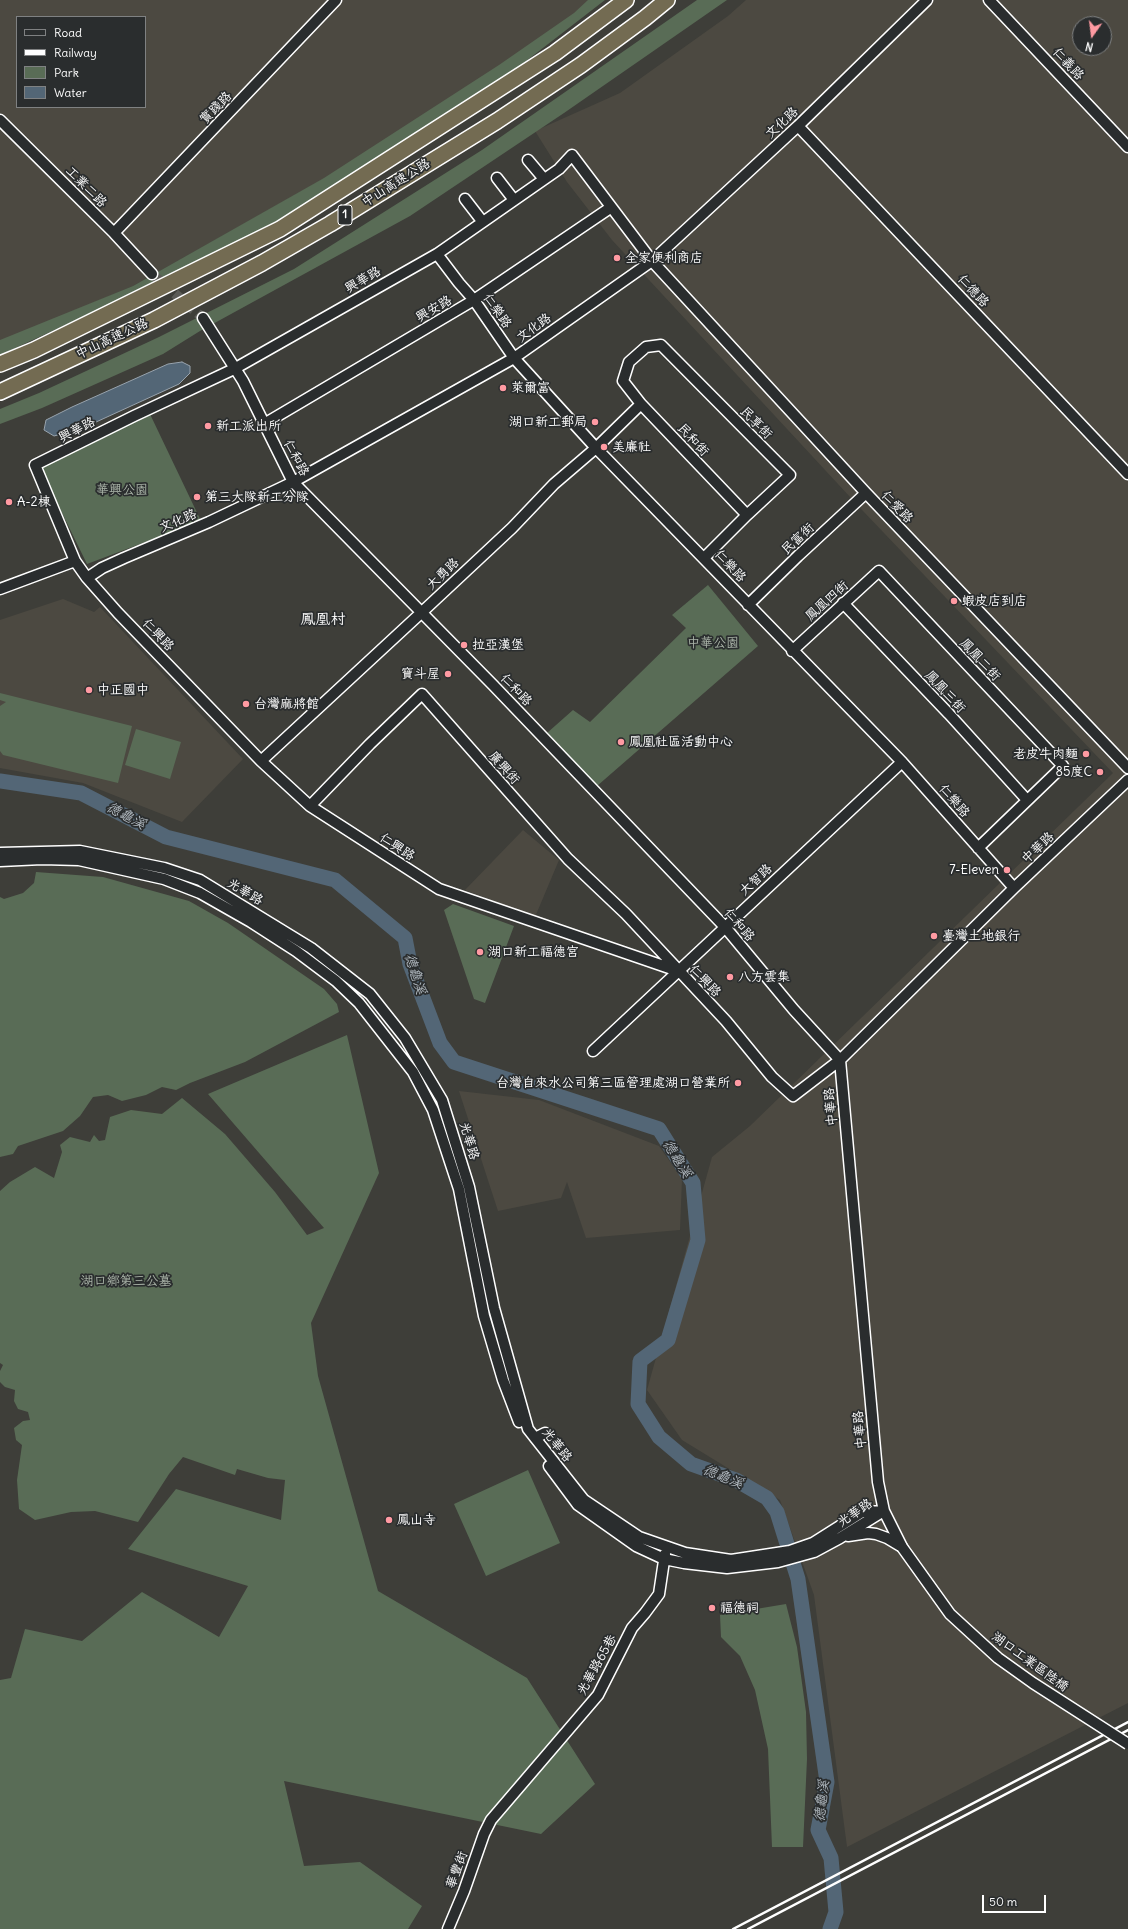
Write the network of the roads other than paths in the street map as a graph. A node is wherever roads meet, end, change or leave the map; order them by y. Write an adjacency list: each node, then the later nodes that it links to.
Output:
1 (336, 0): 16 (street, 實踐路)
2 (626, 0): 23 (highway, 中山高速公路 / 1)
3 (667, 0): 26 (highway, 中山高速公路 / 1)
4 (927, 0): 7 (street, 文化路)
5 (990, 0): 8 (street, 仁義路)
6 (0, 120): 16 (street, 工業二路)
7 (798, 126): 18 (street, 文化路); 31 (street, 仁德路)
8 (1128, 147)
9 (528, 160): 11 (street)
10 (497, 178): 13 (street)
11 (544, 179): 13 (street, 興華路); 14 (street, 興華路)
12 (465, 199): 15 (street)
13 (514, 200): 15 (street, 興華路)
14 (610, 208): 18 (street, 興華路); 20 (street, 興安路)
15 (482, 221): 17 (street, 興華路)
16 (114, 234): 19 (street, 工業二路)
17 (437, 254): 20 (street, 仁樂路); 24 (street, 興華路)
18 (652, 261): 22 (street, 文化路); 33 (street, 仁愛路)
19 (152, 274)
20 (474, 300): 22 (street, 仁樂路); 28 (street, 興安路)
21 (203, 318): 24 (street, 仁和路)
22 (514, 358): 29 (street, 仁樂路); 32 (street, 文化路)
23 (0, 364)
24 (234, 369): 28 (street, 仁和路); 30 (street, 興華路)
25 (623, 381): 27 (street, 民和街); 34 (street, 民享街)
26 (0, 392)
27 (641, 404): 29 (street, 大勇路); 34 (street, 民和街)
28 (264, 424): 32 (street, 仁和路)
29 (596, 448): 35 (street, 仁樂路); 42 (street, 大勇路)
30 (35, 466): 36 (street, 仁興路)
31 (1128, 474)
32 (293, 482): 38 (street, 文化路); 42 (street, 仁和路)
33 (866, 493): 41 (street, 民富街); 46 (street, 仁愛路)
34 (747, 515): 35 (street, 民享街)
35 (704, 558): 41 (street, 仁樂路)
36 (75, 561): 38 (street, 仁興路); 39 (street)
37 (879, 571): 40 (street, 鳳凰四街); 48 (street, 鳳凰二街)
38 (87, 578): 44 (street, 仁興路)
39 (0, 589)
40 (843, 603): 43 (street, 鳳凰四街); 48 (street, 鳳凰三街)
41 (748, 605): 43 (street, 仁樂路)
42 (421, 613): 44 (street, 大勇路); 54 (street, 仁和路)
43 (792, 651): 45 (street, 仁樂路)
44 (261, 761): 49 (street, 仁興路)
45 (902, 762): 50 (street, 仁樂路); 54 (street, 大智路)
46 (1128, 768)
47 (1128, 780): 53 (street, 中華路)
48 (1027, 800): 50 (street)
49 (310, 806): 55 (street, 仁興路); 55 (street, 廣興街)
50 (978, 848): 53 (street, 仁樂路)
51 (3, 856): 52 (street, 光華路)
52 (132, 866): 59 (street, 光華路); 66 (street, 光華路)
53 (1014, 888): 57 (street, 中華路)
54 (724, 927): 55 (street, 大智路); 57 (street, 仁和路)
55 (678, 971): 56 (street, 大智路); 57 (street, 仁興路)
56 (593, 1051)
57 (840, 1060): 60 (street, 中華路)
58 (545, 1433): 59 (street)
59 (535, 1438): 62 (street, 光華路)
60 (884, 1511): 61 (street, 光華路); 63 (street, 中華路); 64 (street, 光華路)
61 (840, 1538): 63 (street); 64 (street, 光華路)
62 (666, 1546): 65 (street, 光華路); 66 (street, 光華路65巷)
63 (902, 1547): 67 (street, 湖口工業區陸橋, bridge)
64 (795, 1553): 65 (street, 光華路)
65 (781, 1557): 66 (street, 光華路)
66 (664, 1559): 68 (street, 光華路65巷)
67 (1128, 1744)
68 (491, 1820): 69 (street, 華豐街)
69 (448, 1929)

